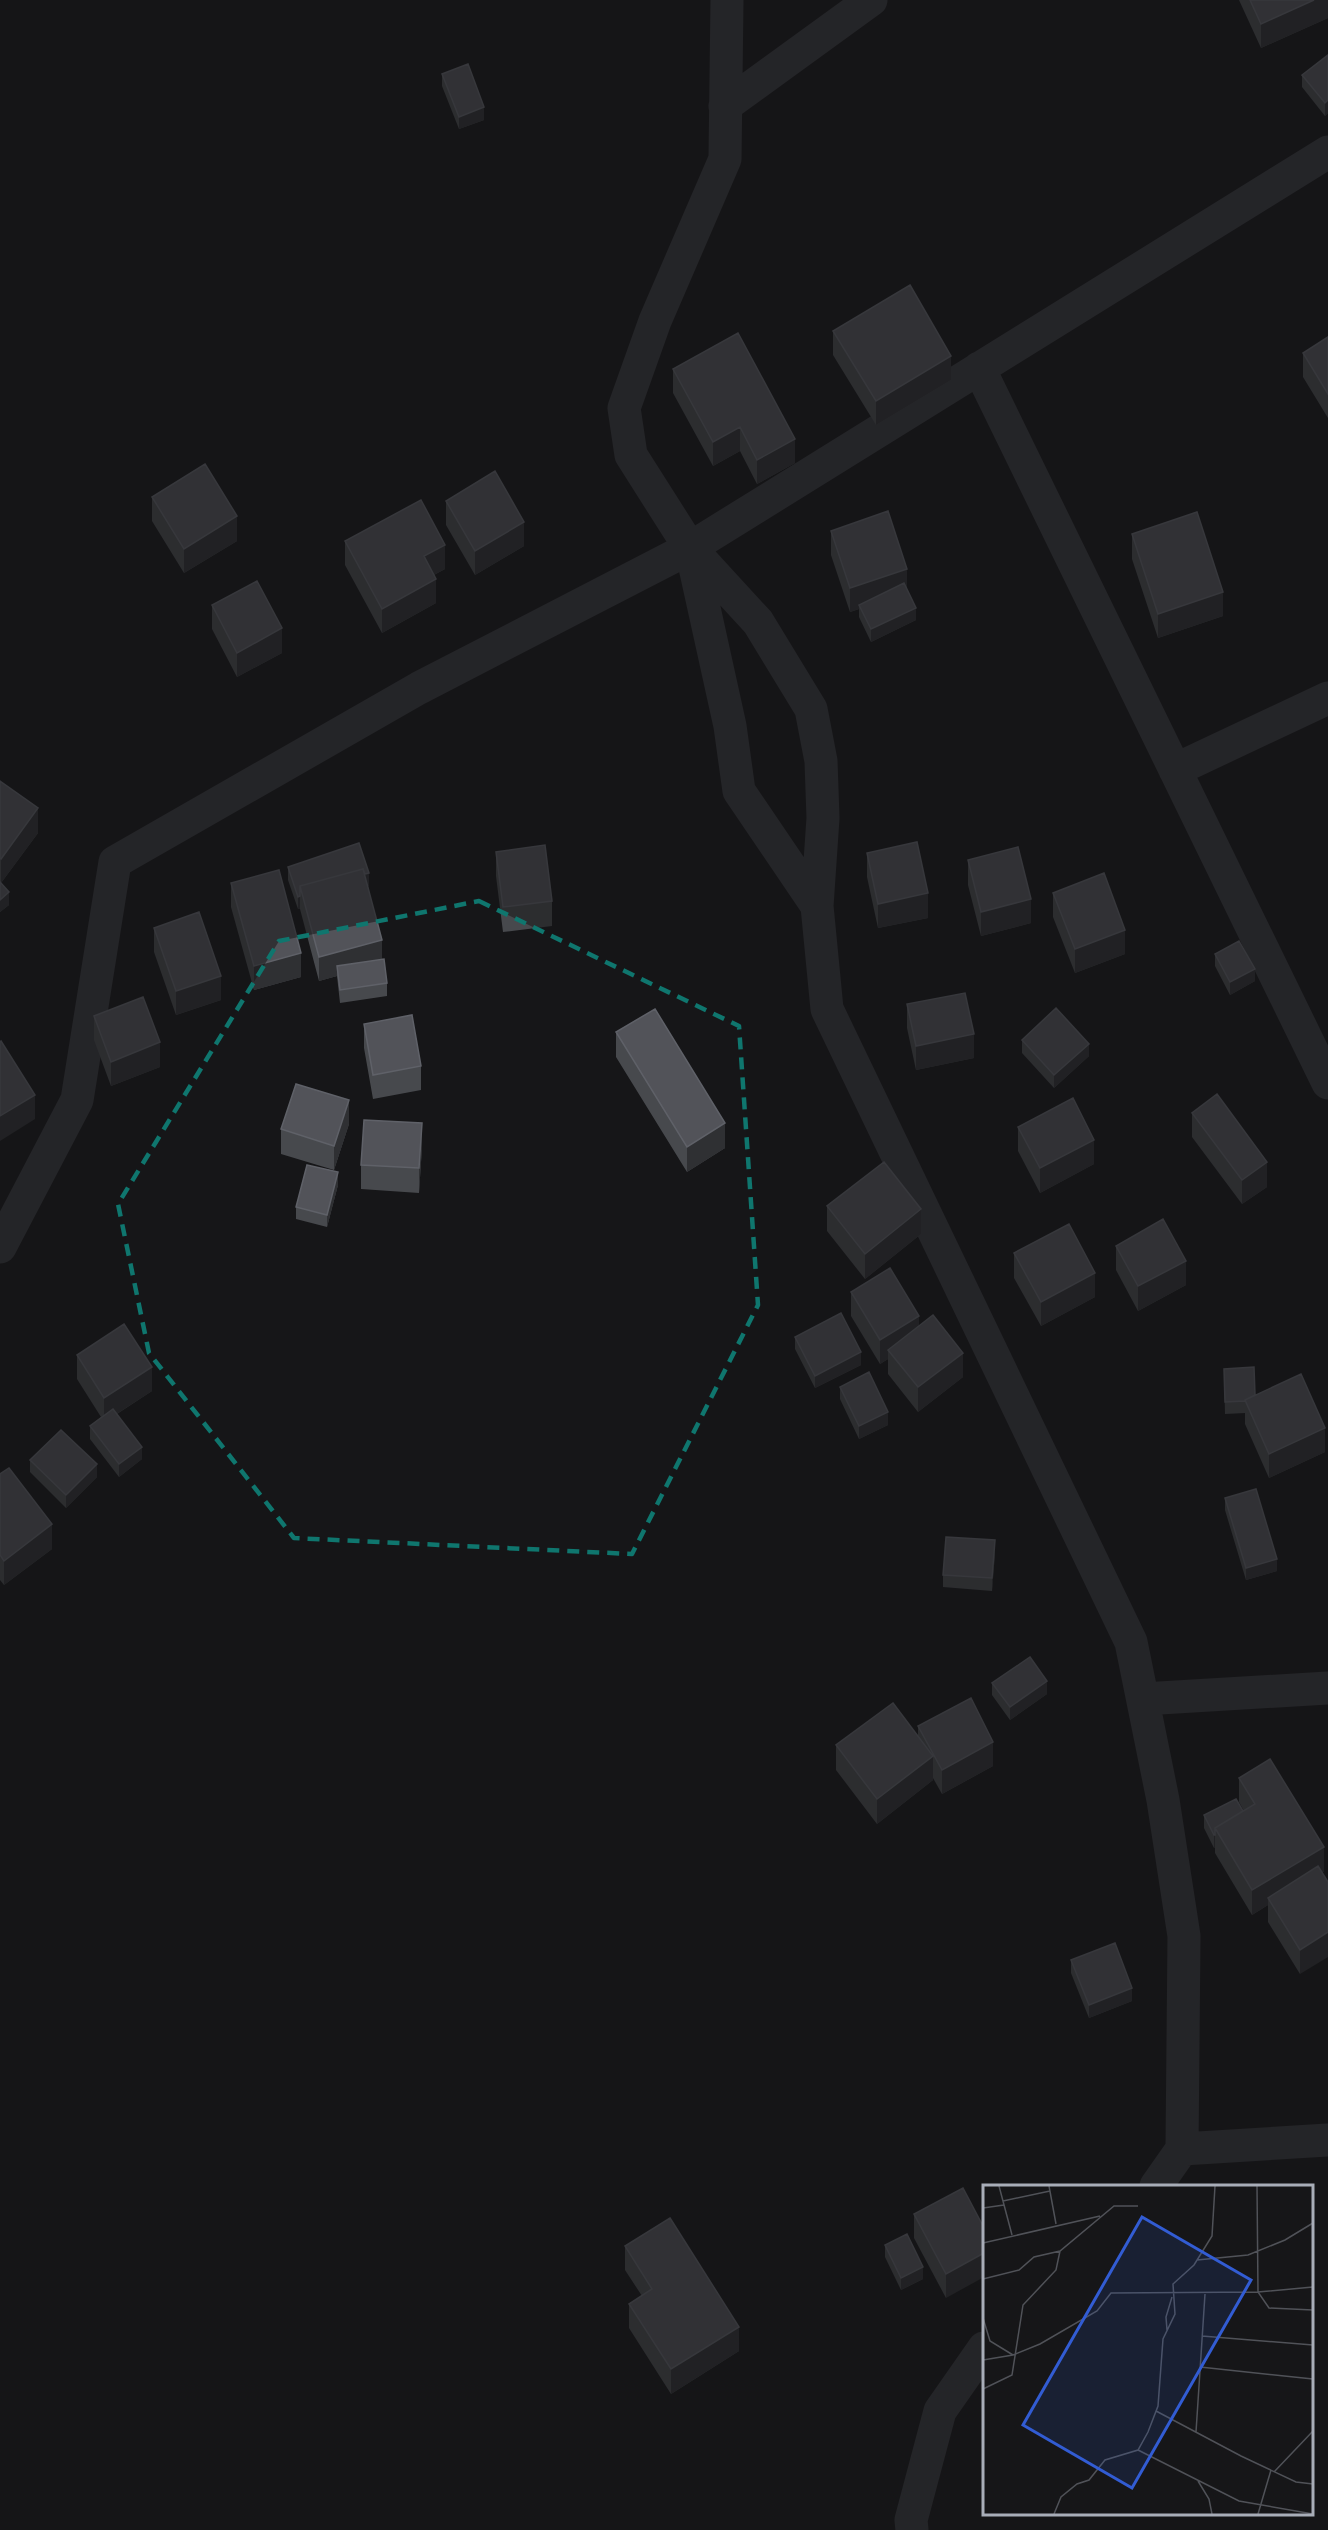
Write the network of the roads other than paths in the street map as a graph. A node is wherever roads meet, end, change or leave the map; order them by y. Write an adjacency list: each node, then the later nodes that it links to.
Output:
1 (727, 0): 3 (street)
2 (871, 0): 3 (street)
3 (725, 106): 6 (street)
4 (1328, 152): 5 (street)
5 (980, 368): 6 (street); 8 (street)
6 (690, 548): 9 (street); 9 (street); 11 (street)
7 (1328, 698): 8 (street)
8 (1175, 770): 10 (street)
9 (817, 906): 13 (street)
10 (1325, 1070)
11 (0, 1247)
12 (1328, 1688): 13 (street)
13 (1143, 1699): 15 (street)
14 (1328, 2140): 15 (street)
15 (1182, 2149): 16 (street)
16 (1157, 2185)
17 (983, 2349): 18 (street)
18 (912, 2530)

